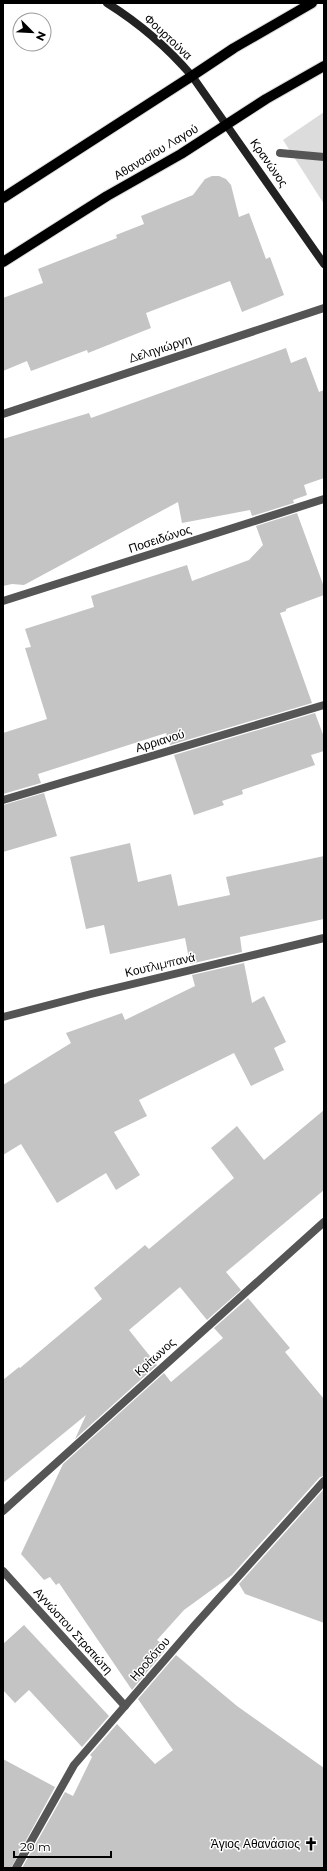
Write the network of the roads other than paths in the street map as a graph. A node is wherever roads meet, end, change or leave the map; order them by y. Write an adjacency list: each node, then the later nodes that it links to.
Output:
1 (108, 3): 4 (main road, Φουρτούνα)
2 (312, 3): 4 (main road)
3 (324, 66): 5 (main road, Αθανασίου Λαγού)
4 (192, 76): 5 (main road, Κρανώνος); 8 (main road)
5 (227, 125): 9 (main road, Κρανώνος); 10 (main road, Αθανασίου Λαγού)
6 (280, 153): 7 (street)
7 (324, 157)
8 (3, 198)
9 (323, 260)
10 (3, 262)
11 (324, 308): 12 (street, Δεληγιώργη)
12 (3, 414)
13 (324, 499): 14 (street, Ποσειδώνος)
14 (3, 601)
15 (324, 705): 16 (street, Αρριανού)
16 (3, 800)
17 (324, 938): 18 (street, Κουτλιμπανά)
18 (3, 1017)
19 (324, 1222): 21 (street, Κρίτωνος)
20 (324, 1482): 23 (street, Ηροδότου)
21 (3, 1511)
22 (3, 1571): 23 (street, Αγνώστου Στρατιώτη)
23 (125, 1706): 24 (street, Ηροδότου)
24 (16, 1868)

